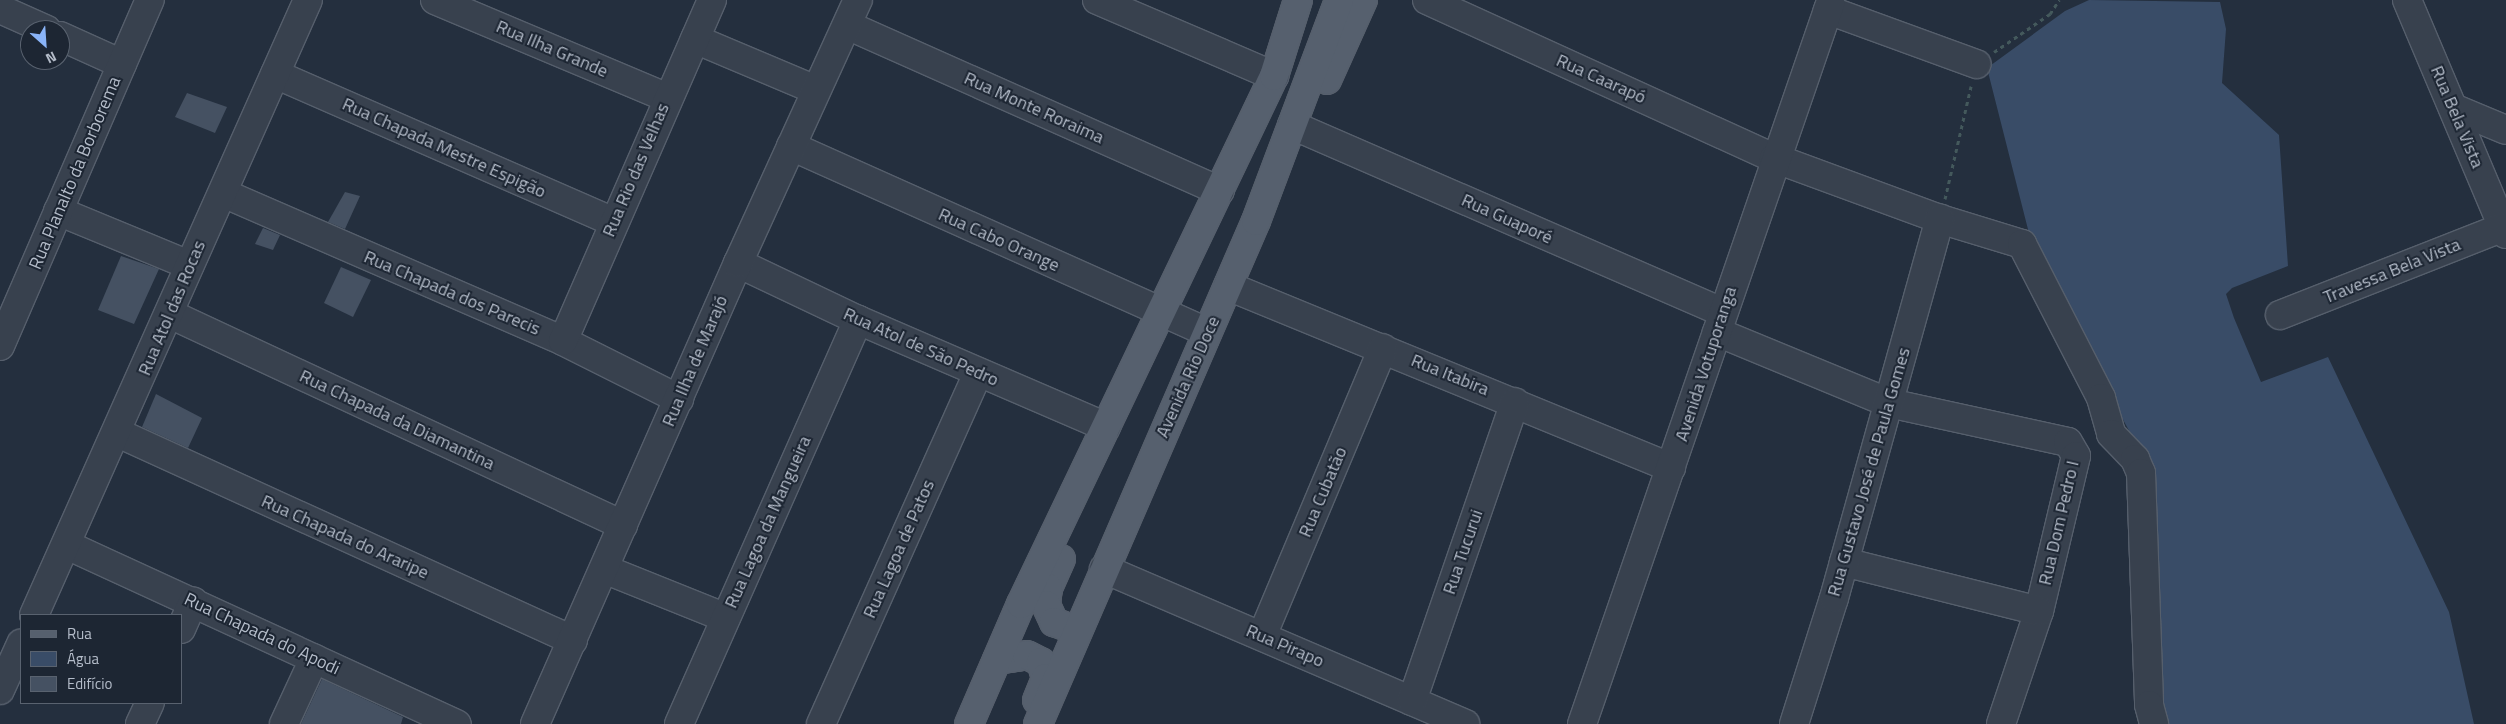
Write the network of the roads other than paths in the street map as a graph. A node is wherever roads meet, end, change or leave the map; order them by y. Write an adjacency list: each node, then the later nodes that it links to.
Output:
1 (150, 0): 18 (street, Rua Planalto da Borborema)
2 (308, 0): 21 (street, Rua Atol das Rocas)
3 (435, 0): 23 (street, Rua Ilha Grande)
4 (712, 0): 16 (street, Rua Rio das Velhas)
5 (858, 0): 15 (street, Rua Ilha de Marajó)
6 (1097, 0): 20 (street)
7 (1339, 0): 25 (main road, Avenida Rio Doce)
8 (1363, 0): 25 (main road)
9 (1427, 0): 28 (street, Rua Caarapó)
10 (2407, 0): 24 (street, Rua Bela Vista)
11 (1828, 3): 19 (street); 28 (street, Avenida Votuporanga)
12 (1291, 5): 20 (main road)
13 (1, 12): 14 (street)
14 (21, 20)
15 (847, 25): 22 (street, Rua Ilha de Marajó); 29 (street, Rua Monte Roraima)
16 (695, 39): 22 (street); 23 (street, Rua Rio das Velhas)
17 (70, 41): 18 (street)
18 (122, 64): 31 (street, Rua Planalto da Borborema)
19 (1976, 64)
20 (1276, 67): 29 (main road)
21 (275, 74): 30 (street, Rua Atol das Rocas); 33 (street, Rua Chapada Mestre Espigão)
22 (816, 90): 27 (street, Rua Ilha de Marajó)
23 (668, 98): 33 (street, Rua Rio das Velhas)
24 (2453, 108): 26 (street); 34 (street, Rua Bela Vista)
25 (1292, 125): 37 (main road, Avenida Rio Doce); 42 (street, Rua Guaporé)
26 (2506, 130)
27 (791, 146): 35 (street, Rua Ilha de Marajó); 38 (street, Rua Cabo Orange)
28 (1774, 158): 32 (street, Rua Caarapó); 42 (street, Avenida Votuporanga)
29 (1220, 191): 38 (main road)
30 (222, 193): 36 (street, Rua Atol das Rocas); 44 (street, Rua Chapada dos Parecis)
31 (58, 211): 36 (street); 45 (street, Rua Planalto da Borborema)
32 (1940, 219): 50 (street, Rua Gustavo José de Paula Gomes); 86 (street, Rua Caarapó)
33 (614, 222): 44 (street, Rua Rio das Velhas)
34 (2504, 231): 40 (street, Travessa Bela Vista)
35 (738, 263): 41 (street, Rua Atol de São Pedro); 48 (street, Rua Ilha de Marajó)
36 (189, 265): 39 (street, Rua Atol das Rocas)
37 (1228, 286): 43 (main road, Avenida Rio Doce); 46 (street, Rua Itabira)
38 (1161, 312): 43 (street, Rua Cabo Orange); 51 (main road)
39 (170, 314): 52 (street, Rua Atol das Rocas); 55 (street, Rua Chapada da Diamantina)
40 (2280, 314)
41 (858, 320): 47 (street, Rua Atol de São Pedro); 63 (street, Rua Lagoa da Mangueira)
42 (1720, 322): 50 (street, Rua Guaporé); 54 (street, Avenida Votuporanga)
43 (1207, 332): 59 (main road, Avenida Rio Doce)
44 (563, 341): 48 (street, Rua Chapada dos Parecis)
45 (0, 346)
46 (1383, 348): 49 (street, Rua Itabira); 66 (street, Rua Cubatão)
47 (978, 373): 51 (street, Rua Atol de São Pedro); 80 (street, Rua Lagoa de Patos)
48 (679, 399): 55 (street, Rua Ilha de Marajó)
49 (1515, 402): 54 (street, Rua Itabira); 72 (street, Rua Tucurui)
50 (1889, 403): 57 (street, Rua Gustavo José de Paula Gomes); 61 (street, Rua Dom Pedro I)
51 (1106, 427): 53 (main road)
52 (118, 433): 56 (street, Rua Atol das Rocas); 67 (street, Rua Chapada do Araripe)
53 (1092, 455): 65 (main road); 70 (main road)
54 (1671, 468): 83 (street, Avenida Votuporanga)
55 (624, 525): 58 (street, Rua Ilha de Marajó)
56 (67, 545): 60 (street, Rua Chapada do Apodi); 62 (street, Rua Atol das Rocas)
57 (1844, 562): 61 (street); 84 (street, Rua Gustavo José de Paula Gomes)
58 (604, 569): 63 (street); 67 (street, Rua Ilha de Marajó)
59 (1104, 569): 65 (main road, Avenida Rio Doce); 66 (street, Rua Pirapo)
60 (193, 602): 64 (street); 69 (street, Rua Chapada do Apodi)
61 (2039, 611): 85 (street, Rua Dom Pedro I)
62 (34, 614)
63 (726, 618): 79 (street, Rua Lagoa da Mangueira)
64 (182, 627)
65 (1077, 631): 74 (main road, Avenida Rio Doce)
66 (1262, 636): 72 (street, Rua Pirapo)
67 (573, 640): 78 (street, Rua Ilha de Marajó)
68 (20, 646): 71 (street)
69 (314, 659): 76 (street); 77 (street, Rua Chapada do Apodi)
70 (997, 660): 74 (main road); 81 (main road)
71 (0, 690)
72 (1412, 701): 82 (street, Rua Pirapo)
73 (150, 704): 75 (street)
74 (1038, 723)
75 (140, 724)
76 (284, 724)
77 (457, 724)
78 (535, 724)
79 (679, 724)
80 (821, 724)
81 (969, 724)
82 (1465, 724)
83 (1582, 724)
84 (1794, 724)
85 (2001, 724)
86 (2154, 724)

